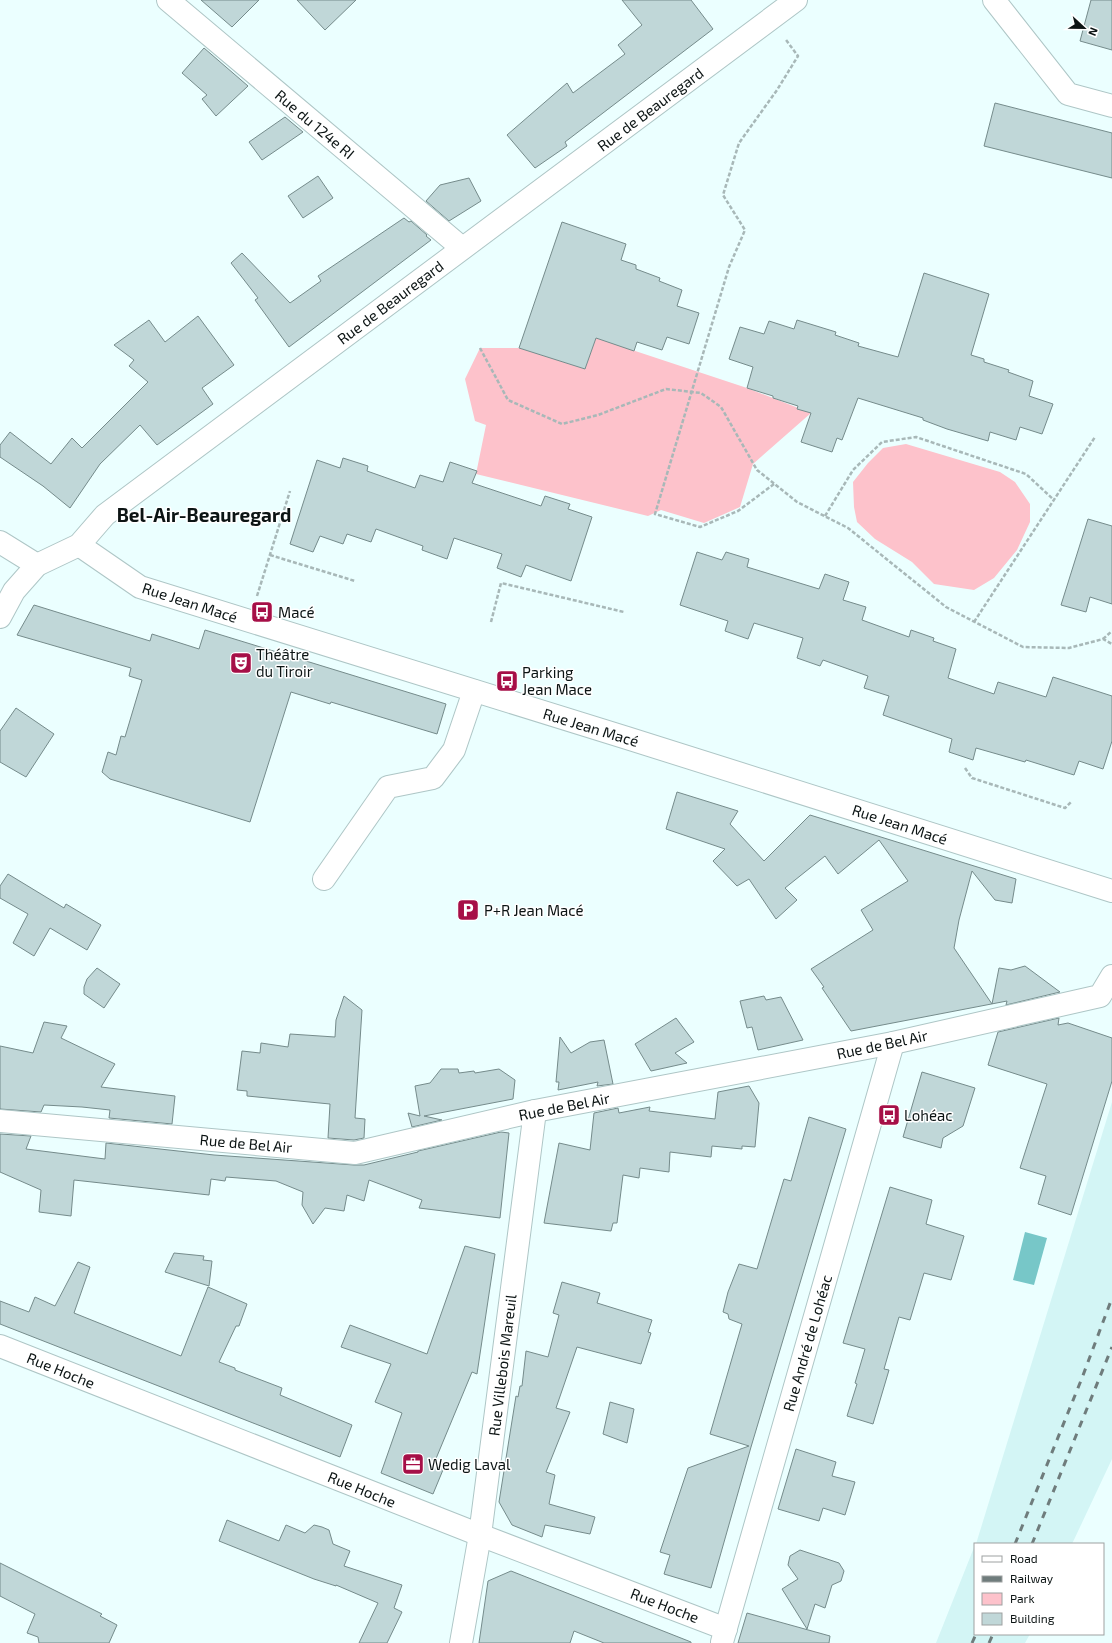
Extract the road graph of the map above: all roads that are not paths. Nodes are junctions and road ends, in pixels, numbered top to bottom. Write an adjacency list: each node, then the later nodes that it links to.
1 (168, 0): 5 (street, Rue du 124e RI)
2 (796, 0): 5 (street, Rue de Beauregard)
3 (994, 0): 4 (street)
4 (1112, 106)
5 (462, 248): 7 (street, Rue de Beauregard)
6 (0, 542): 8 (street)
7 (79, 544): 8 (street, Rue de Beauregard); 10 (street, Rue Jean Macé)
8 (37, 565): 9 (street, Rue de Beauregard)
9 (0, 617)
10 (474, 691): 11 (street); 12 (street, Rue Jean Macé)
11 (324, 879)
12 (1112, 891)
13 (1112, 976): 14 (street, Rue de Bel Air)
14 (893, 1043): 15 (street, Rue de Bel Air); 19 (street, Rue André de Lohéac)
15 (535, 1111): 16 (street, Rue de Bel Air); 18 (street, Rue Villebois Mareuil)
16 (0, 1121)
17 (0, 1346): 18 (street, Rue Hoche)
18 (480, 1535): 19 (street, Rue Hoche); 20 (street, Rue Villebois Mareuil)
19 (724, 1636)
20 (462, 1643)

